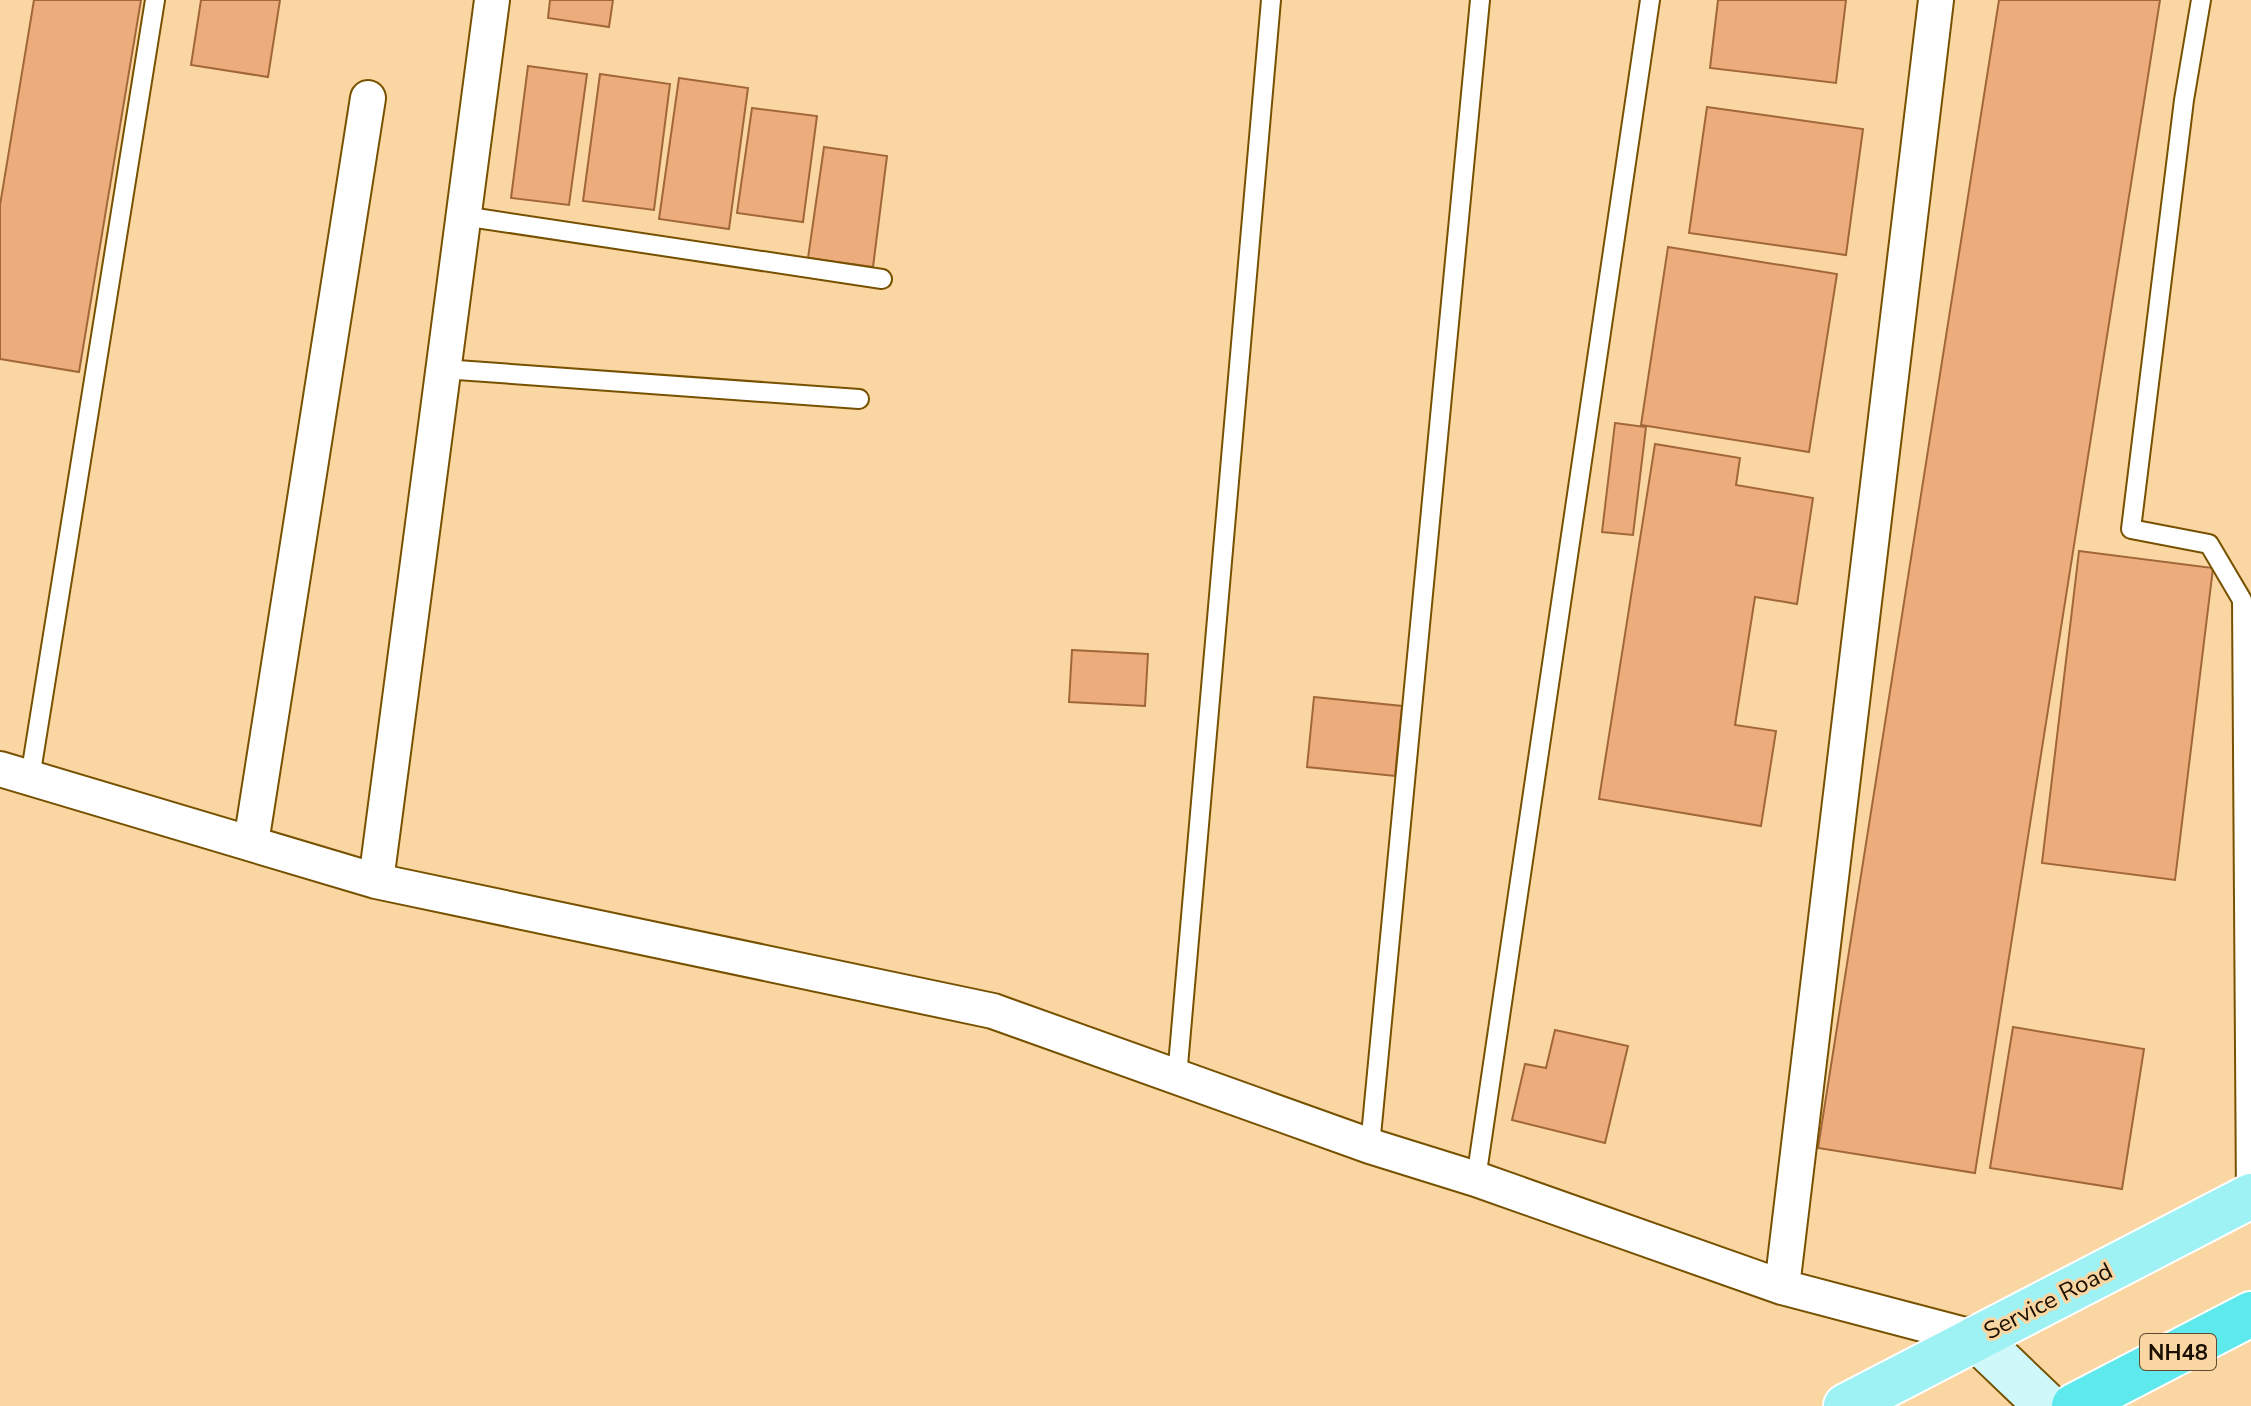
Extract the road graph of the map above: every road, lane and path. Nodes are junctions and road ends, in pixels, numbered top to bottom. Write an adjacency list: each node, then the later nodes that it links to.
1 (155, 0): 13 (lane)
2 (492, 0): 9 (street)
3 (1271, 0): 16 (lane)
4 (1480, 0): 17 (lane)
5 (1650, 0): 18 (lane)
6 (1936, 0): 20 (street)
7 (2201, 0): 19 (lane)
8 (368, 98): 14 (street)
9 (463, 216): 10 (lane); 11 (street)
10 (882, 279)
11 (443, 369): 12 (lane); 15 (street)
12 (859, 399)
13 (15, 773): 14 (street)
14 (251, 843): 15 (street)
15 (376, 881): 16 (street)
16 (1177, 1077): 17 (street)
17 (1370, 1146): 18 (street)
18 (1476, 1179): 20 (street)
19 (2248, 1198): 22 (main road, Service Road)
20 (1782, 1287): 22 (street)
21 (2251, 1314): 23 (highway, NH48)
22 (1976, 1338): 24 (main road, Service Road); 25 (street)
23 (2090, 1398)
24 (1846, 1406)
25 (2047, 1406)

